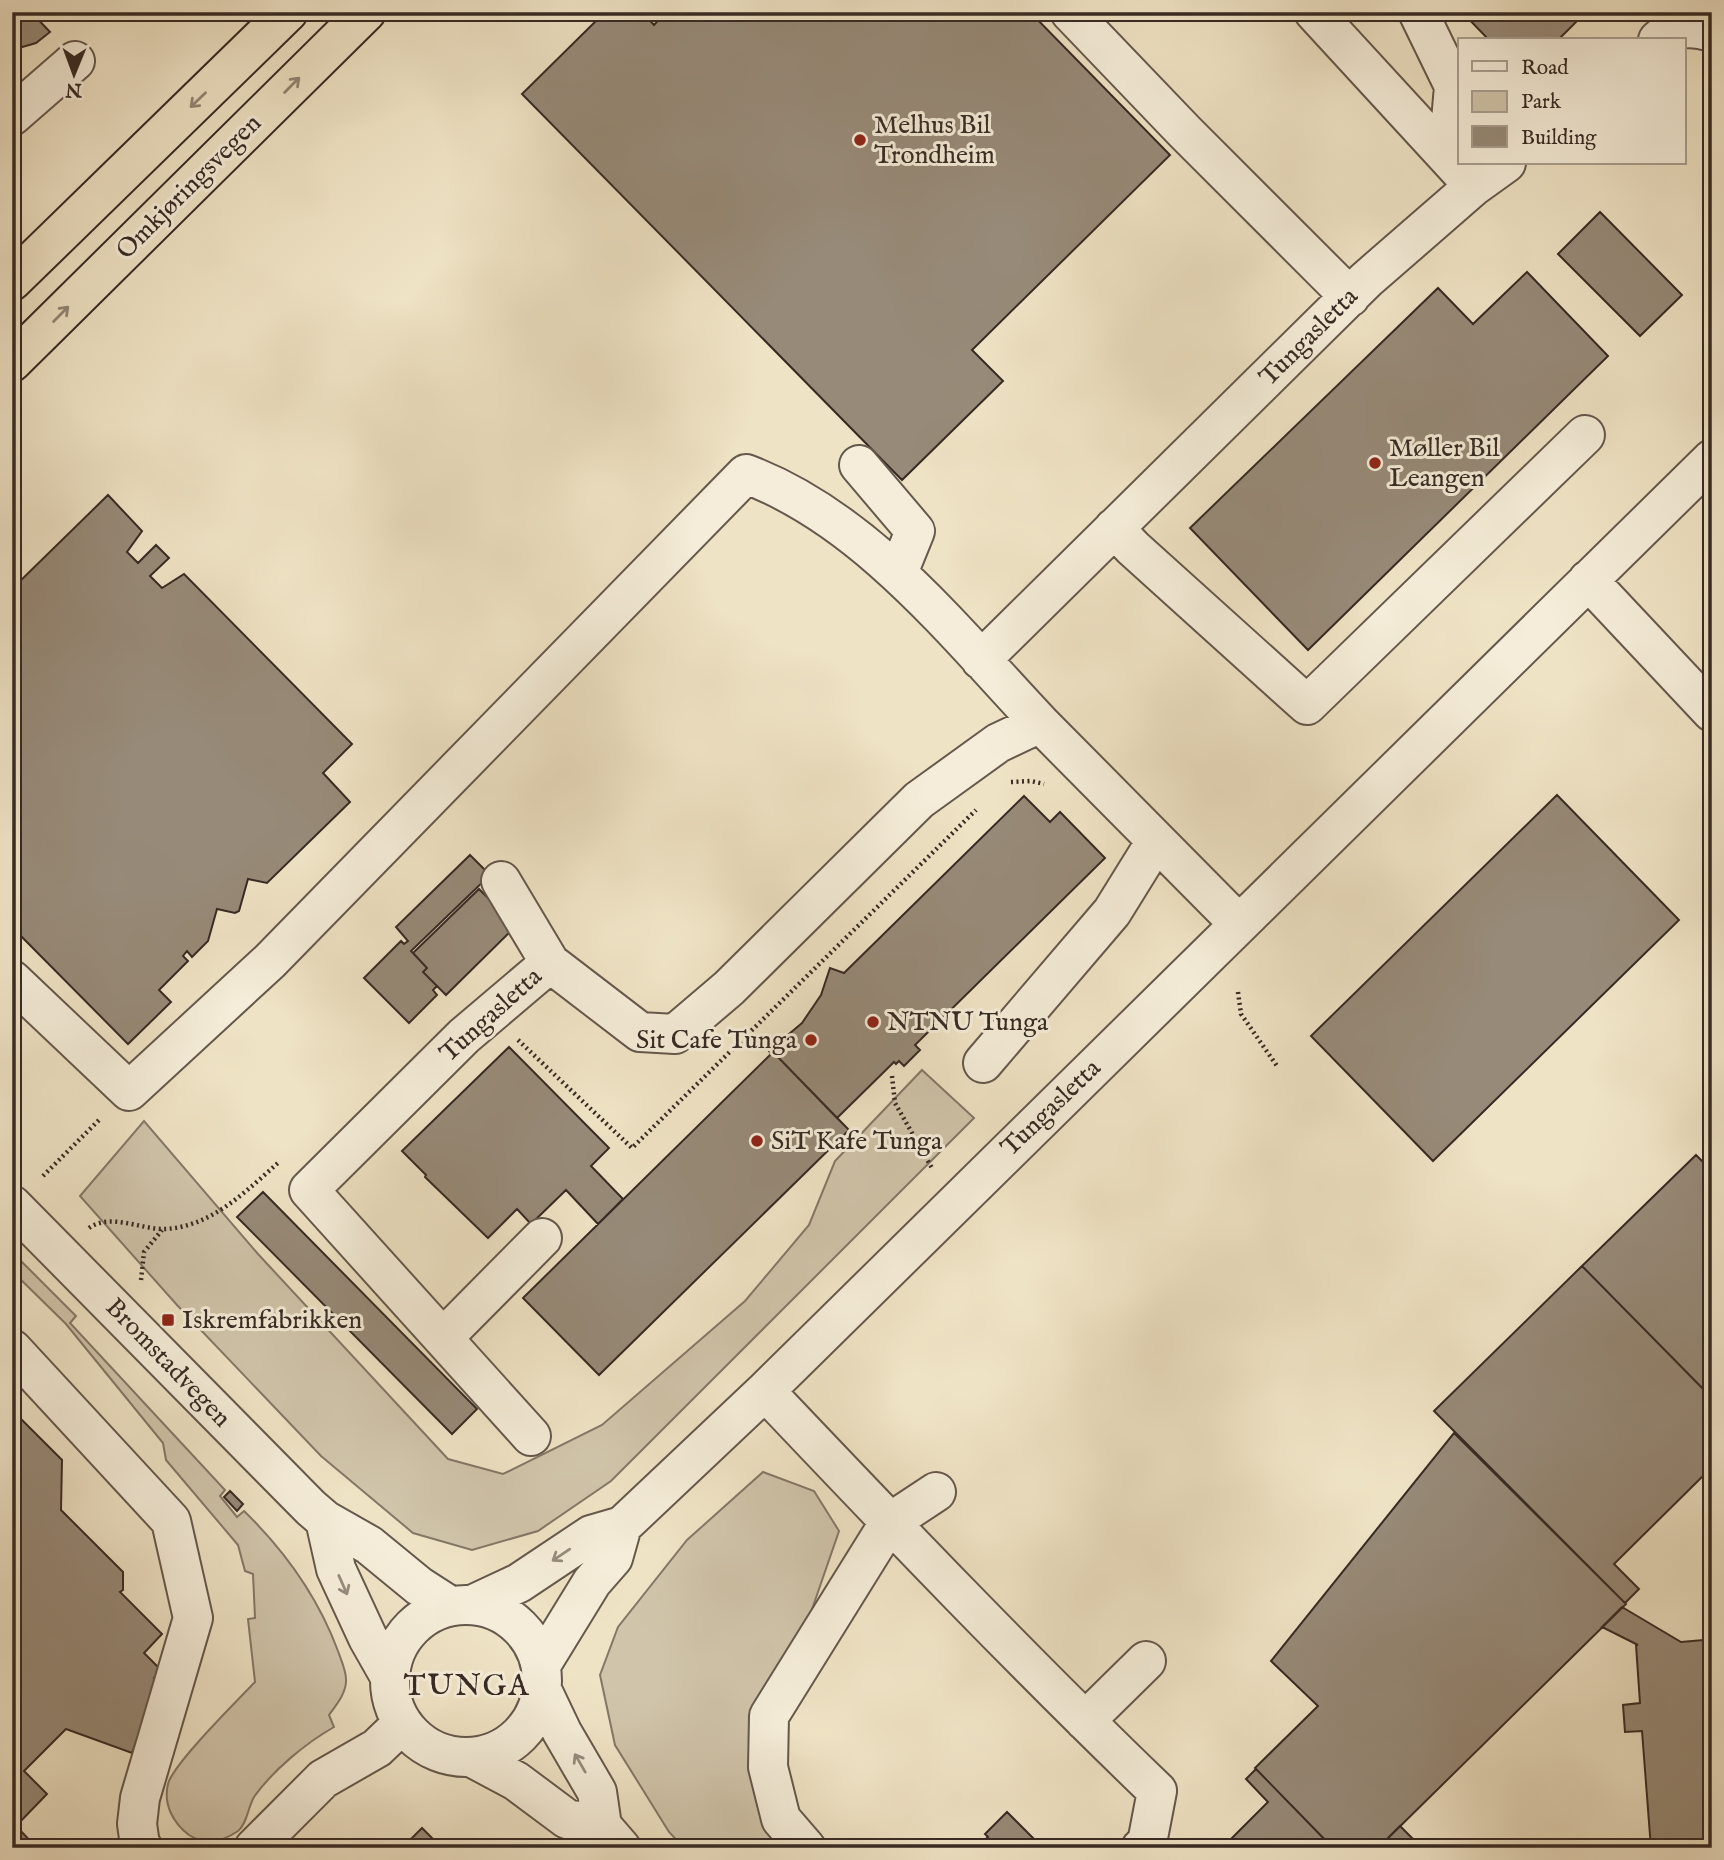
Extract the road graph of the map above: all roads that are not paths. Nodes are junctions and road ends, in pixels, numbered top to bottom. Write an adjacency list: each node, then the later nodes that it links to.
1 (288, 12): 13 (highway, one-way to 13)
2 (366, 12): 15 (highway, Omkjøringsvegen, one-way to 2)
3 (1070, 12): 14 (street)
4 (1314, 12): 10 (street)
5 (1418, 12): 10 (street)
6 (1712, 32): 7 (street)
7 (1660, 38)
8 (75, 61): 9 (street)
9 (12, 116)
10 (1448, 156): 12 (street)
11 (1505, 164): 12 (street, Tungasletta)
12 (1474, 186): 14 (street, Tungasletta)
13 (12, 281)
14 (1350, 297): 19 (street, Tungasletta)
15 (12, 362)
16 (1586, 435): 19 (street)
17 (1712, 459): 21 (street, Tungasletta)
18 (859, 465): 20 (street)
19 (1114, 528): 22 (street, Tungasletta)
20 (898, 573): 22 (street); 29 (street)
21 (1588, 580): 23 (street); 27 (street, Tungasletta)
22 (981, 660): 24 (street)
23 (1712, 712)
24 (1040, 723): 25 (street); 28 (street, Tungasletta)
25 (1156, 841): 27 (street); 30 (street)
26 (501, 881): 28 (street)
27 (1239, 924): 35 (street, Tungasletta)
28 (550, 963): 33 (street, Tungasletta)
29 (12, 980)
30 (983, 1063)
31 (12, 1205): 38 (street, Bromstadvegen)
32 (542, 1238): 33 (street)
33 (443, 1338): 36 (street, Tungasletta)
34 (12, 1349): 49 (street)
35 (765, 1391): 39 (street); 40 (street, Tungasletta)
36 (531, 1436)
37 (936, 1492): 39 (street)
38 (325, 1520): 41 (street, Bromstadvegen); 43 (street, one-way to 43)
39 (889, 1523): 45 (street); 51 (street)
40 (622, 1526): 41 (street, Tungasletta, one-way to 41); 44 (street, Tungasletta)
41 (462, 1605): 43 (street); 44 (street)
42 (1146, 1661): 45 (street)
43 (389, 1675): 46 (street)
44 (541, 1678): 47 (street); 48 (street, one-way to 44)
45 (1085, 1721): 52 (street)
46 (402, 1724): 47 (street); 50 (street)
47 (471, 1757): 48 (street)
48 (611, 1840)
49 (143, 1848)
50 (254, 1848)
51 (806, 1848)
52 (1141, 1848)

